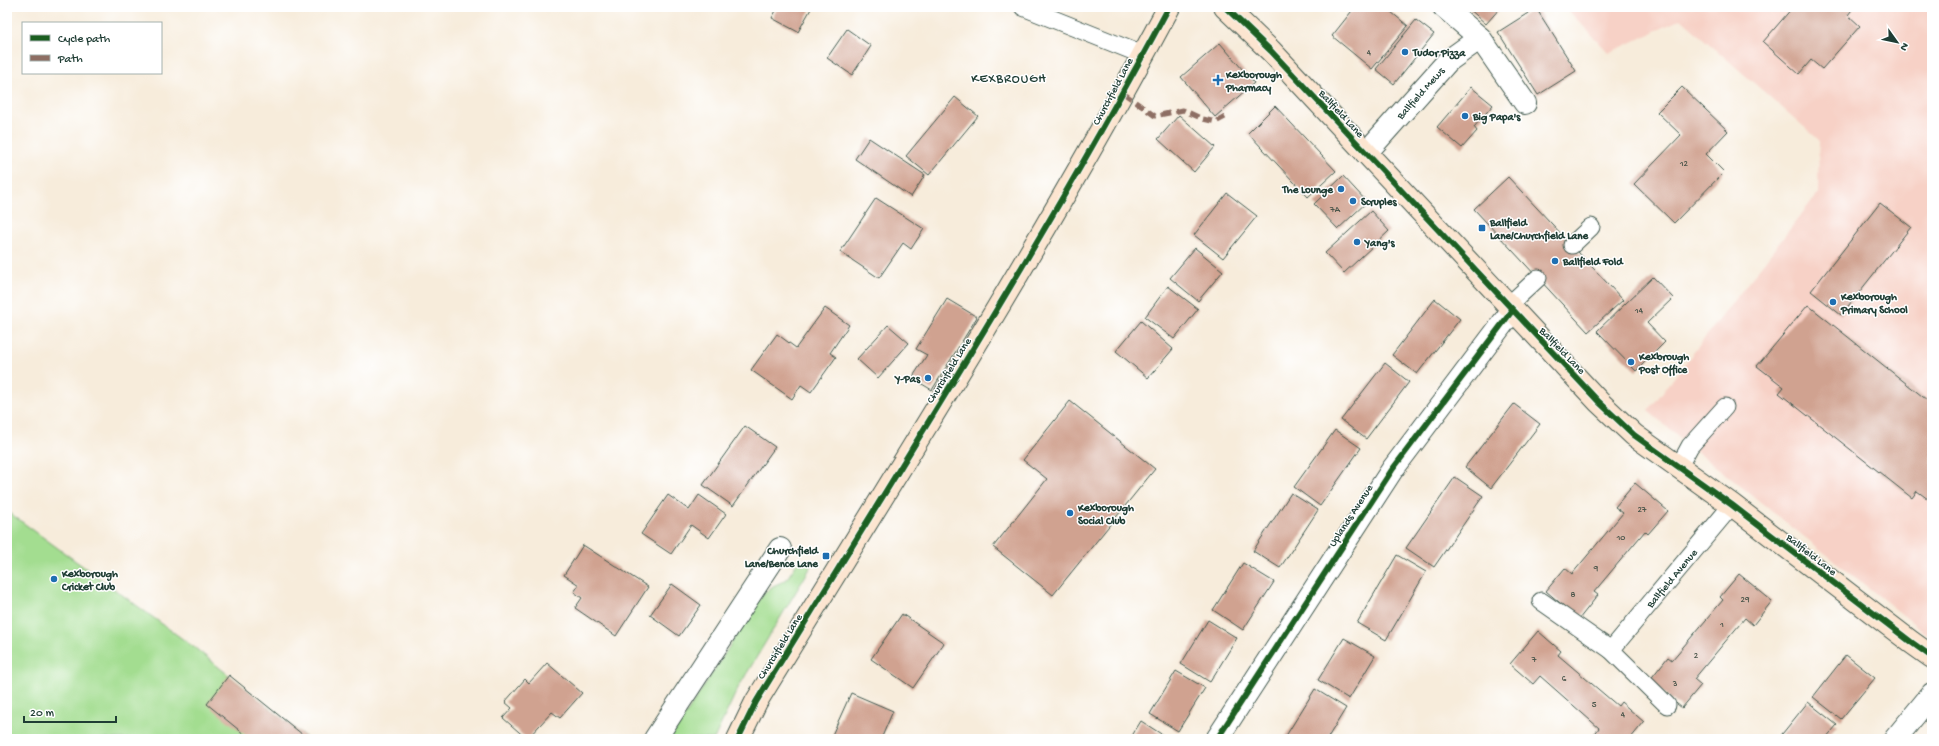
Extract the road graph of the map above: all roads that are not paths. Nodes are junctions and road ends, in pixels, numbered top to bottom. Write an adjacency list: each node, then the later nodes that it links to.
1 (1023, 7): 6 (lane)
2 (1169, 7): 6 (street, Churchfield Lane)
3 (1225, 7): 8 (street, Ballfield Lane)
4 (1444, 7): 5 (street)
5 (1480, 38): 7 (street); 8 (street, Ballfield Mews)
6 (1143, 55): 23 (street, Churchfield Lane)
7 (1525, 103)
8 (1366, 153): 12 (street, Ballfield Lane)
9 (1591, 227): 10 (lane)
10 (1572, 245)
11 (1538, 278): 12 (lane)
12 (1510, 309): 14 (street, Ballfield Lane); 24 (street, Uplands Avenue)
13 (1725, 407): 14 (lane)
14 (1678, 468): 15 (street, Ballfield Lane)
15 (1732, 505): 18 (lane, Ballfield Avenue); 19 (street, Ballfield Lane)
16 (780, 549): 22 (street)
17 (1541, 601): 18 (lane)
18 (1611, 650): 21 (lane)
19 (1932, 656)
20 (1932, 694): 25 (street)
21 (1667, 705)
22 (655, 739)
23 (738, 739)
24 (1217, 739)
25 (1895, 739)

